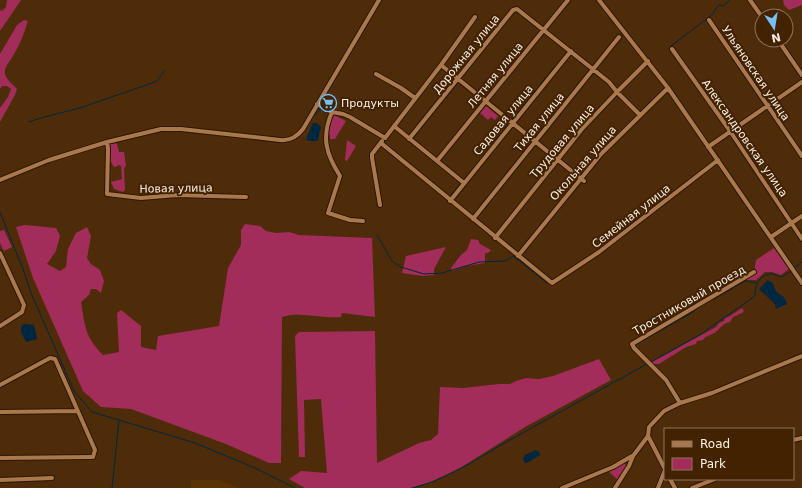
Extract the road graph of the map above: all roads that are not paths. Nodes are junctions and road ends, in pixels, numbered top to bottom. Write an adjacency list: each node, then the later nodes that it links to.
1 (379, 0): 22 (street)
2 (568, 0): 6 (street, Летняя улица)
3 (600, 0): 11 (street)
4 (475, 16): 12 (street)
5 (709, 20): 23 (street, Ульяновская улица)
6 (544, 29): 10 (street); 16 (street, Дорожная улица); 21 (street, Летняя улица)
7 (619, 37): 13 (street, Тихая улица)
8 (783, 48): 15 (street)
9 (672, 49): 28 (street, Александровская улица)
10 (571, 51): 13 (street); 26 (street, Садовая улица)
11 (648, 61): 18 (street); 19 (street, Трудовая улица)
12 (441, 65): 16 (street); 20 (street)
13 (593, 69): 19 (street); 32 (street, Тихая улица)
14 (376, 74): 20 (street)
15 (802, 75)
16 (458, 79): 21 (street); 30 (street, Дорожная улица)
17 (802, 82): 23 (street)
18 (668, 88): 25 (street, Окольная улица); 34 (street)
19 (617, 92): 25 (street); 36 (street, Трудовая улица)
20 (415, 98): 27 (street)
21 (486, 101): 26 (street); 38 (street, Летняя улица)
22 (317, 104): 24 (street); 31 (street)
23 (767, 105): 28 (street); 35 (street, Ульяновская улица)
24 (332, 112): 29 (street); 47 (street)
25 (640, 115): 40 (street, Окольная улица)
26 (512, 124): 32 (street); 41 (street, Садовая улица)
27 (394, 126): 29 (street); 30 (street)
28 (730, 131): 34 (street); 48 (street, Александровская улица)
29 (385, 138): 33 (street)
30 (410, 139): 38 (street)
31 (107, 142): 39 (street); 42 (street, Новая улица)
32 (534, 142): 36 (street); 46 (street, Тихая улица)
33 (381, 143): 43 (street); 44 (street)
34 (708, 147): 37 (street)
35 (802, 156)
36 (557, 160): 40 (street); 50 (street, Трудовая улица)
37 (718, 160): 49 (street); 53 (street, Семейная улица)
38 (437, 161): 41 (street)
39 (0, 180)
40 (582, 180): 53 (street, Окольная улица)
41 (464, 183): 43 (street, Садовая улица)
42 (246, 197)
43 (450, 201): 46 (street)
44 (380, 205)
45 (802, 216): 48 (street)
46 (473, 219): 50 (street)
47 (364, 221)
48 (792, 223): 49 (street); 51 (street, Александровская улица)
49 (770, 237): 56 (street)
50 (495, 238): 53 (street)
51 (802, 238)
52 (0, 253): 54 (street)
53 (518, 256)
54 (2, 263): 57 (street)
55 (754, 272): 60 (street, Тростниковый проезд)
56 (802, 284)
57 (0, 326)
58 (802, 356): 60 (street)
59 (0, 385): 61 (street)
60 (680, 403): 63 (street)
61 (78, 411): 62 (street); 65 (street)
62 (0, 412)
63 (648, 436): 64 (street); 66 (street)
64 (633, 456): 71 (street); 72 (street)
65 (0, 458)
66 (664, 467)
67 (664, 472): 73 (street)
68 (52, 478): 69 (street)
69 (0, 480)
70 (712, 480): 74 (street)
71 (562, 488)
72 (615, 488)
73 (658, 488)
74 (692, 488)

